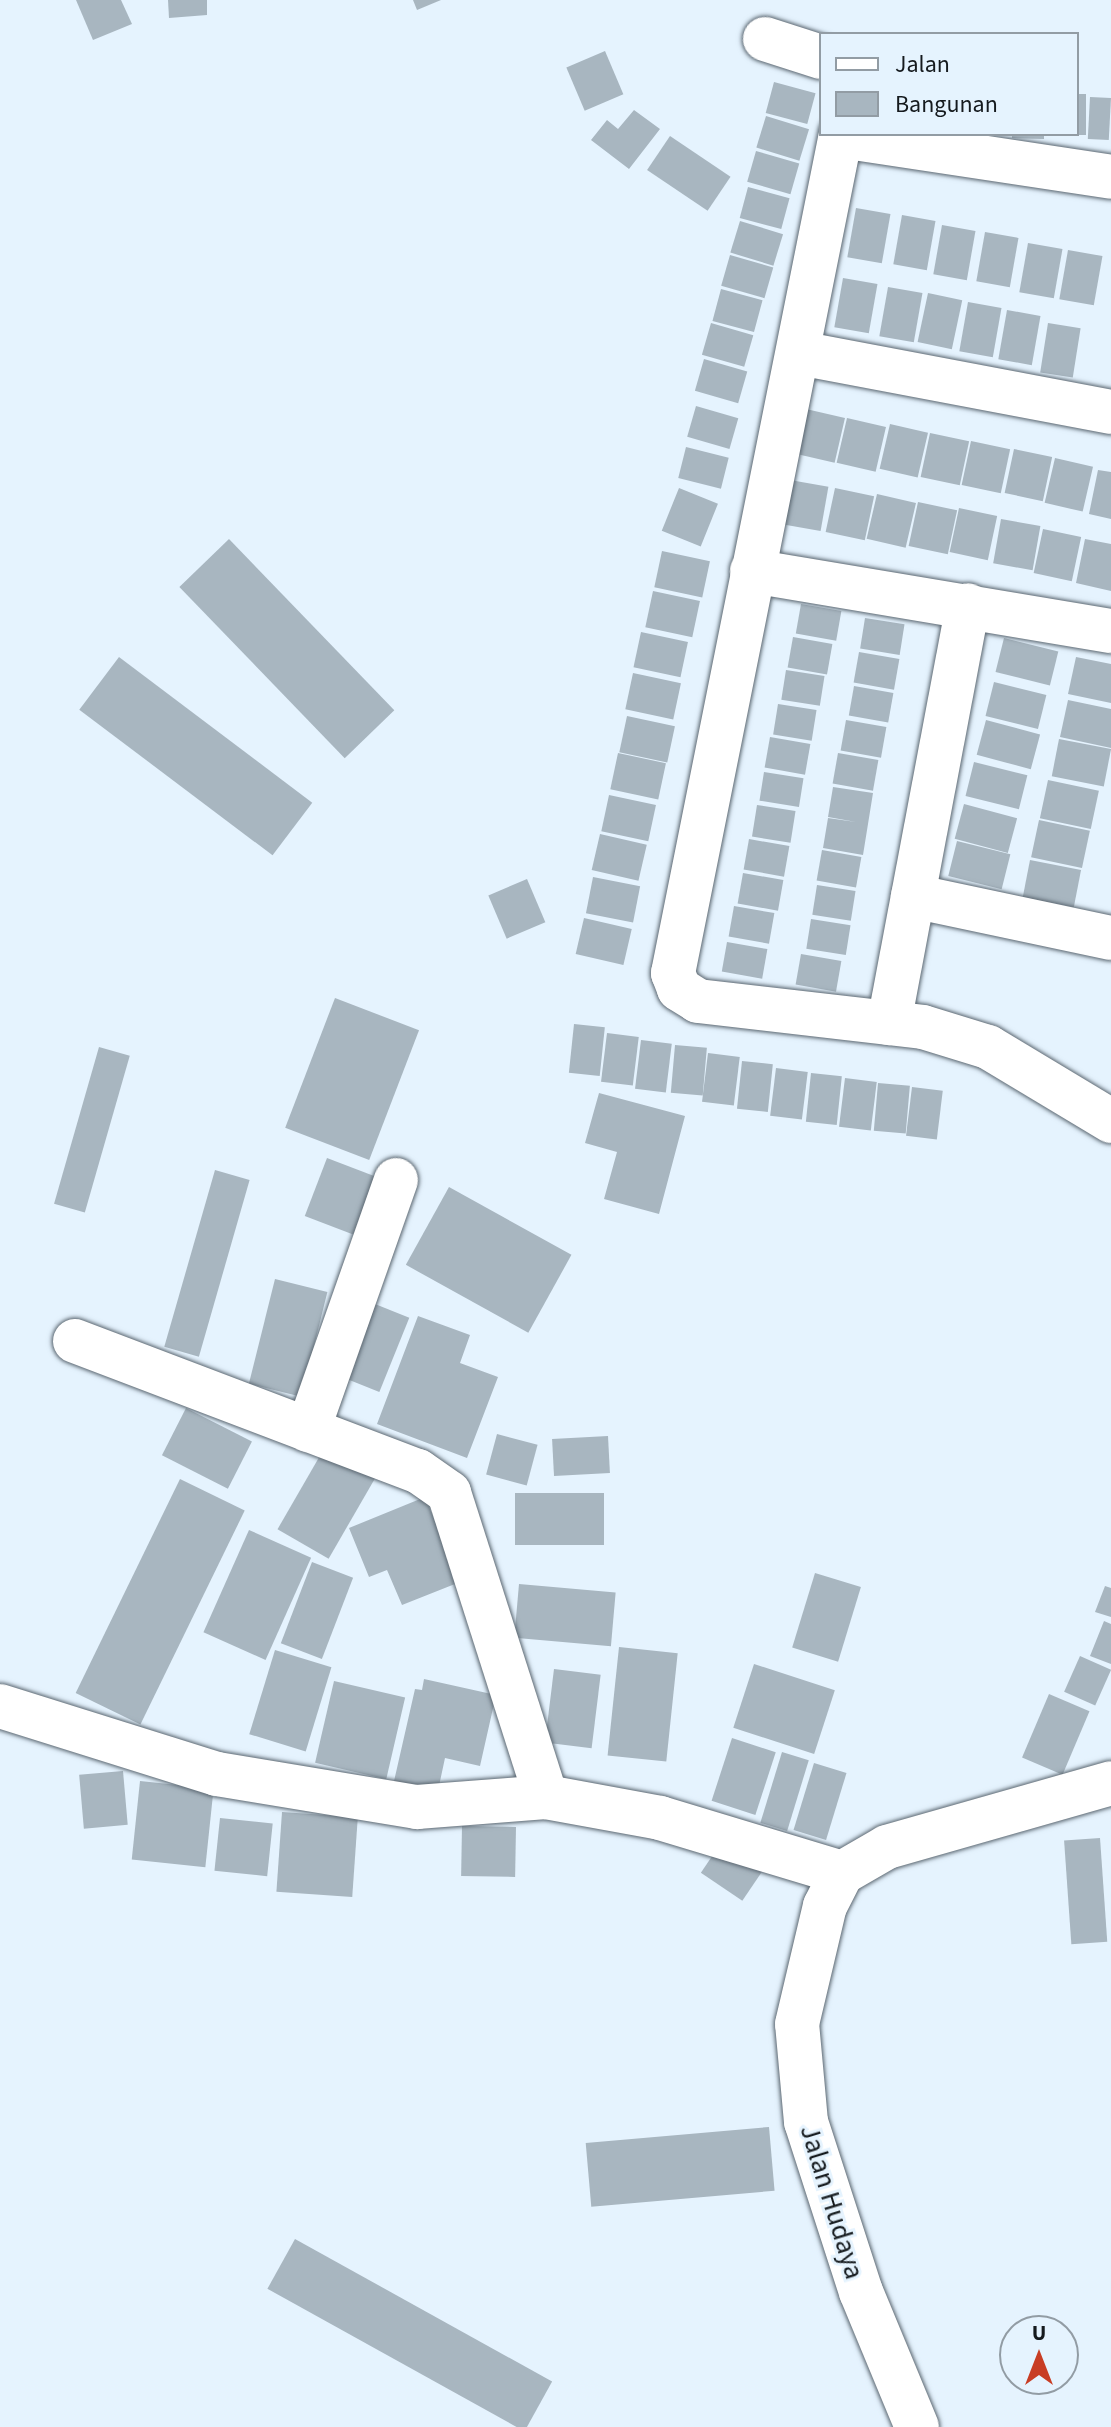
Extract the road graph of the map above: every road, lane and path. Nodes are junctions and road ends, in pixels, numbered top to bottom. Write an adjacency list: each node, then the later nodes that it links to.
1 (765, 39): 2 (street)
2 (819, 56)
3 (841, 136): 6 (street)
4 (847, 136): 5 (street)
5 (1111, 177)
6 (799, 353): 7 (street); 8 (street)
7 (1111, 412)
8 (752, 571): 9 (street); 13 (street)
9 (968, 605): 10 (street); 11 (street)
10 (1111, 631)
11 (913, 896): 12 (street); 13 (street)
12 (1111, 938)
13 (889, 1023): 14 (street)
14 (1111, 1121)
15 (396, 1180): 17 (street)
16 (75, 1341): 17 (street)
17 (308, 1430): 20 (street)
18 (0, 1706): 20 (street)
19 (1111, 1783): 21 (street)
20 (546, 1797): 21 (street)
21 (842, 1873): 22 (street, Jalan Hudaya)
22 (917, 2427)

